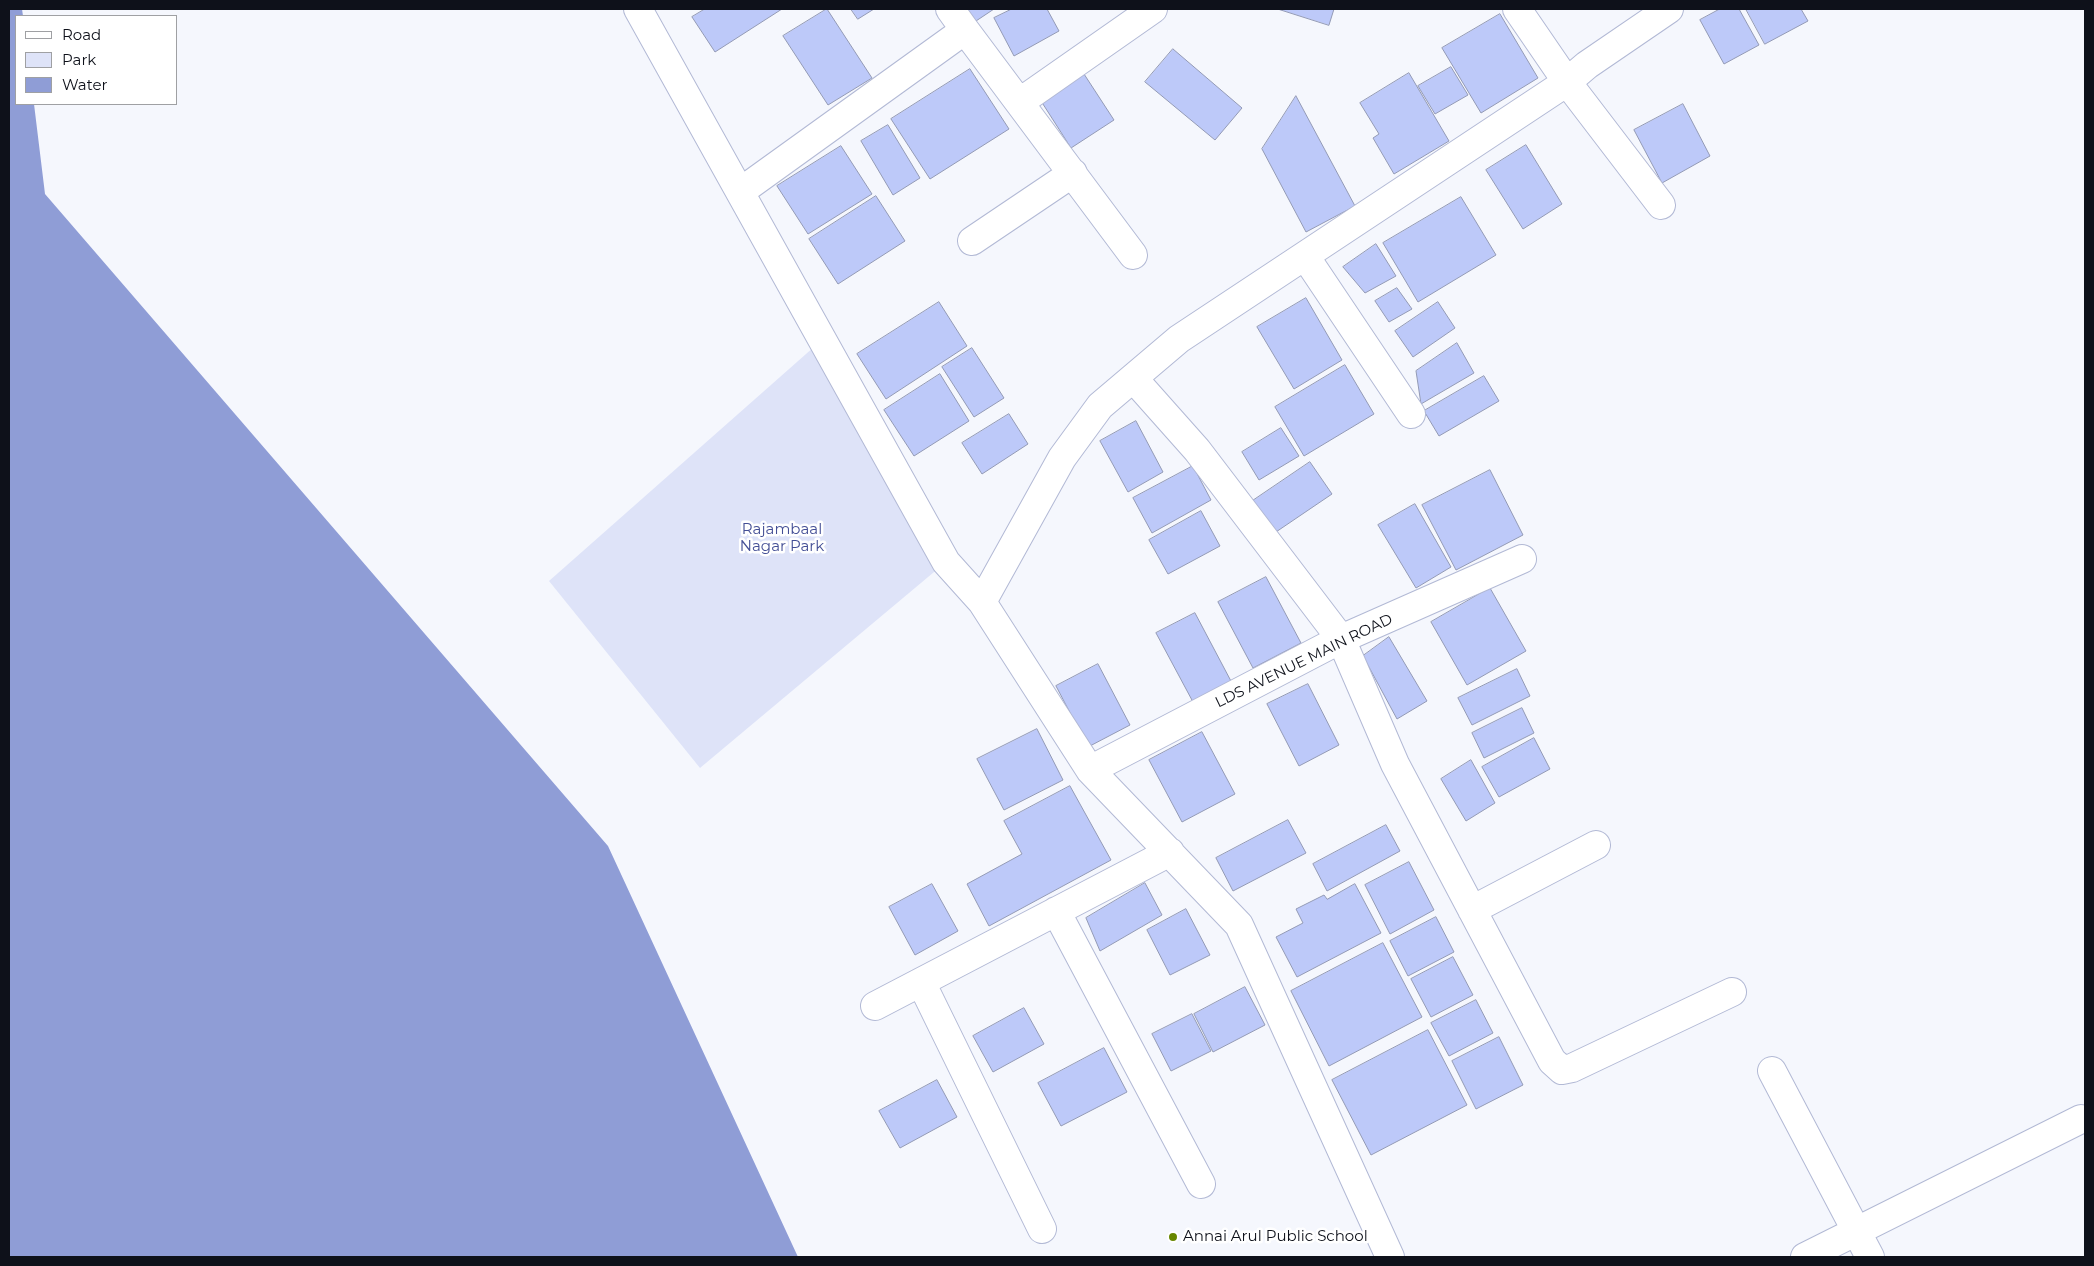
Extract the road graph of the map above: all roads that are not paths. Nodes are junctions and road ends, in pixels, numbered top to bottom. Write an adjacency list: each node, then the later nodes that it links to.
1 (638, 9): 9 (street)
2 (1153, 9): 7 (street)
3 (1517, 9): 6 (street)
4 (1669, 9): 6 (street)
5 (957, 19): 7 (street); 9 (street)
6 (1567, 82): 10 (street); 13 (street)
7 (1020, 102): 8 (street)
8 (1073, 173): 11 (street); 12 (street)
9 (740, 192): 17 (street)
10 (1661, 205)
11 (972, 241)
12 (1133, 255)
13 (1305, 256): 14 (street); 15 (street)
14 (1133, 378): 17 (street); 18 (street)
15 (1411, 414)
16 (1522, 559): 18 (street, LDS AVENUE MAIN ROAD)
17 (982, 602): 19 (street)
18 (1340, 639): 19 (street, LDS AVENUE MAIN ROAD); 22 (street)
19 (1090, 770): 21 (street)
20 (1596, 845): 22 (street)
21 (1170, 852): 23 (street); 32 (street)
22 (1472, 910): 25 (street)
23 (1056, 911): 24 (street); 29 (street)
24 (921, 982): 26 (street); 30 (street)
25 (1732, 992)
26 (874, 1006)
27 (1772, 1071): 31 (street)
28 (2081, 1119): 31 (street)
29 (1201, 1184)
30 (1042, 1229)
31 (1856, 1232): 33 (street); 34 (street)
32 (1390, 1257)
33 (1805, 1257)
34 (1870, 1257)

